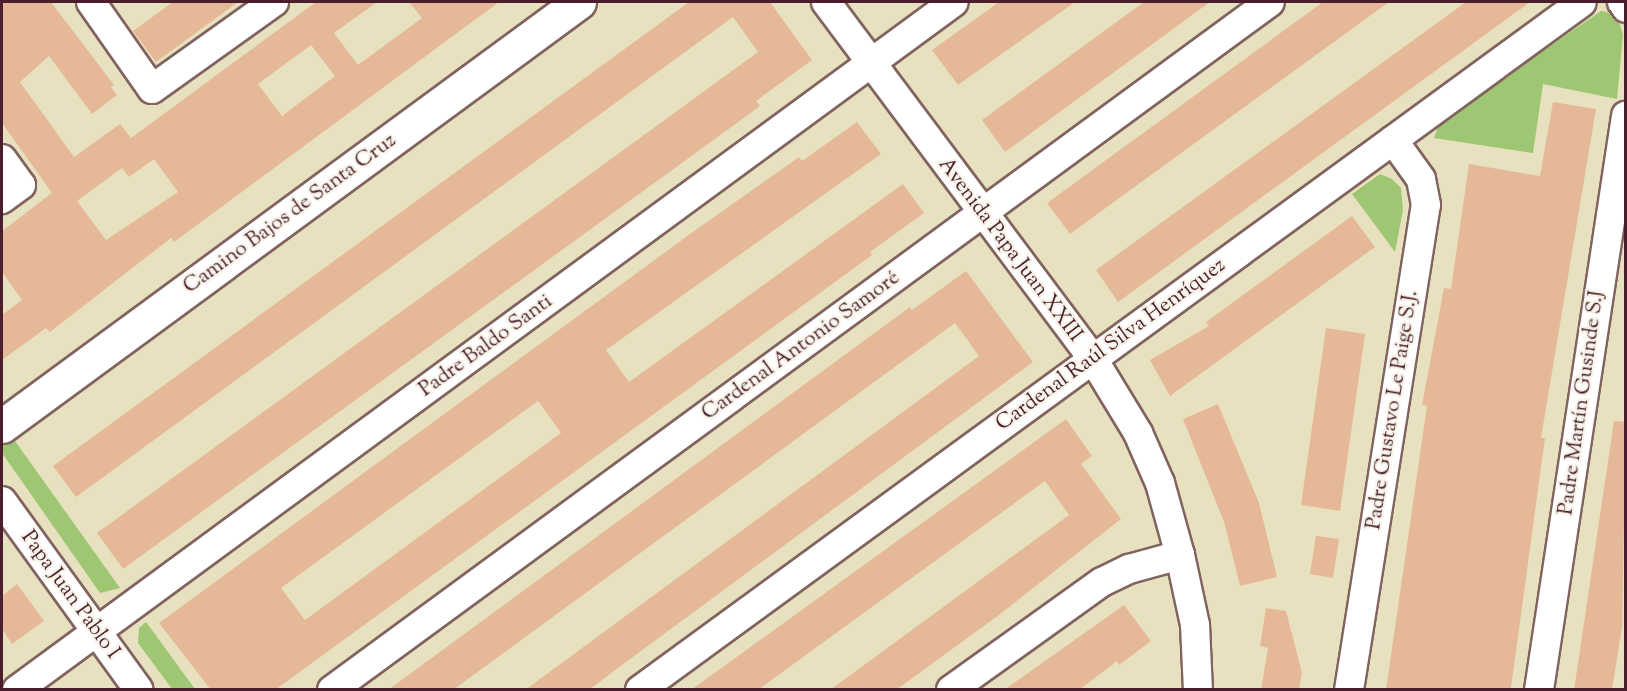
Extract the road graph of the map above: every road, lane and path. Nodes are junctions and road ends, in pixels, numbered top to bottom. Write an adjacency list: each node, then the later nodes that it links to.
1 (91, 2): 2 (street)
2 (274, 2)
3 (579, 2): 17 (street, Camino Bajos de Santa Cruz)
4 (826, 2): 10 (street, Avenida Papa Juan XXIII)
5 (954, 2): 10 (street, Padre Baldo Santi)
6 (1270, 2): 15 (street, Cardenal Antonio Samoré)
7 (1582, 2): 12 (street, Cardenal Raúl Silva Henríquez)
8 (1622, 2): 9 (street)
9 (1626, 8)
10 (870, 64): 15 (street, Avenida Papa Juan XXIII); 20 (street, Padre Baldo Santi)
11 (1626, 116): 28 (street, Padre Martín Gusinde S.J)
12 (1393, 140): 16 (street, Cardenal Raúl Silva Henríquez); 27 (street, Padre Gustavo Le Paige S.J.)
13 (2, 159): 14 (street)
14 (2, 199)
15 (982, 213): 16 (street, Avenida Papa Juan XXIII); 23 (street, Cardenal Antonio Samoré)
16 (1093, 359): 19 (street, Avenida Papa Juan XXIII); 24 (street, Cardenal Raúl Silva Henríquez)
17 (2, 426)
18 (2, 501): 20 (street, Papa Juan Pablo I)
19 (1180, 555): 25 (street); 26 (street, Avenida Papa Juan XXIII)
20 (97, 631): 21 (street, Padre Baldo Santi); 22 (street, Papa Juan Pablo I)
21 (17, 690)
22 (139, 690)
23 (332, 690)
24 (640, 690)
25 (951, 690)
26 (1198, 690)
27 (1349, 690)
28 (1539, 690)

